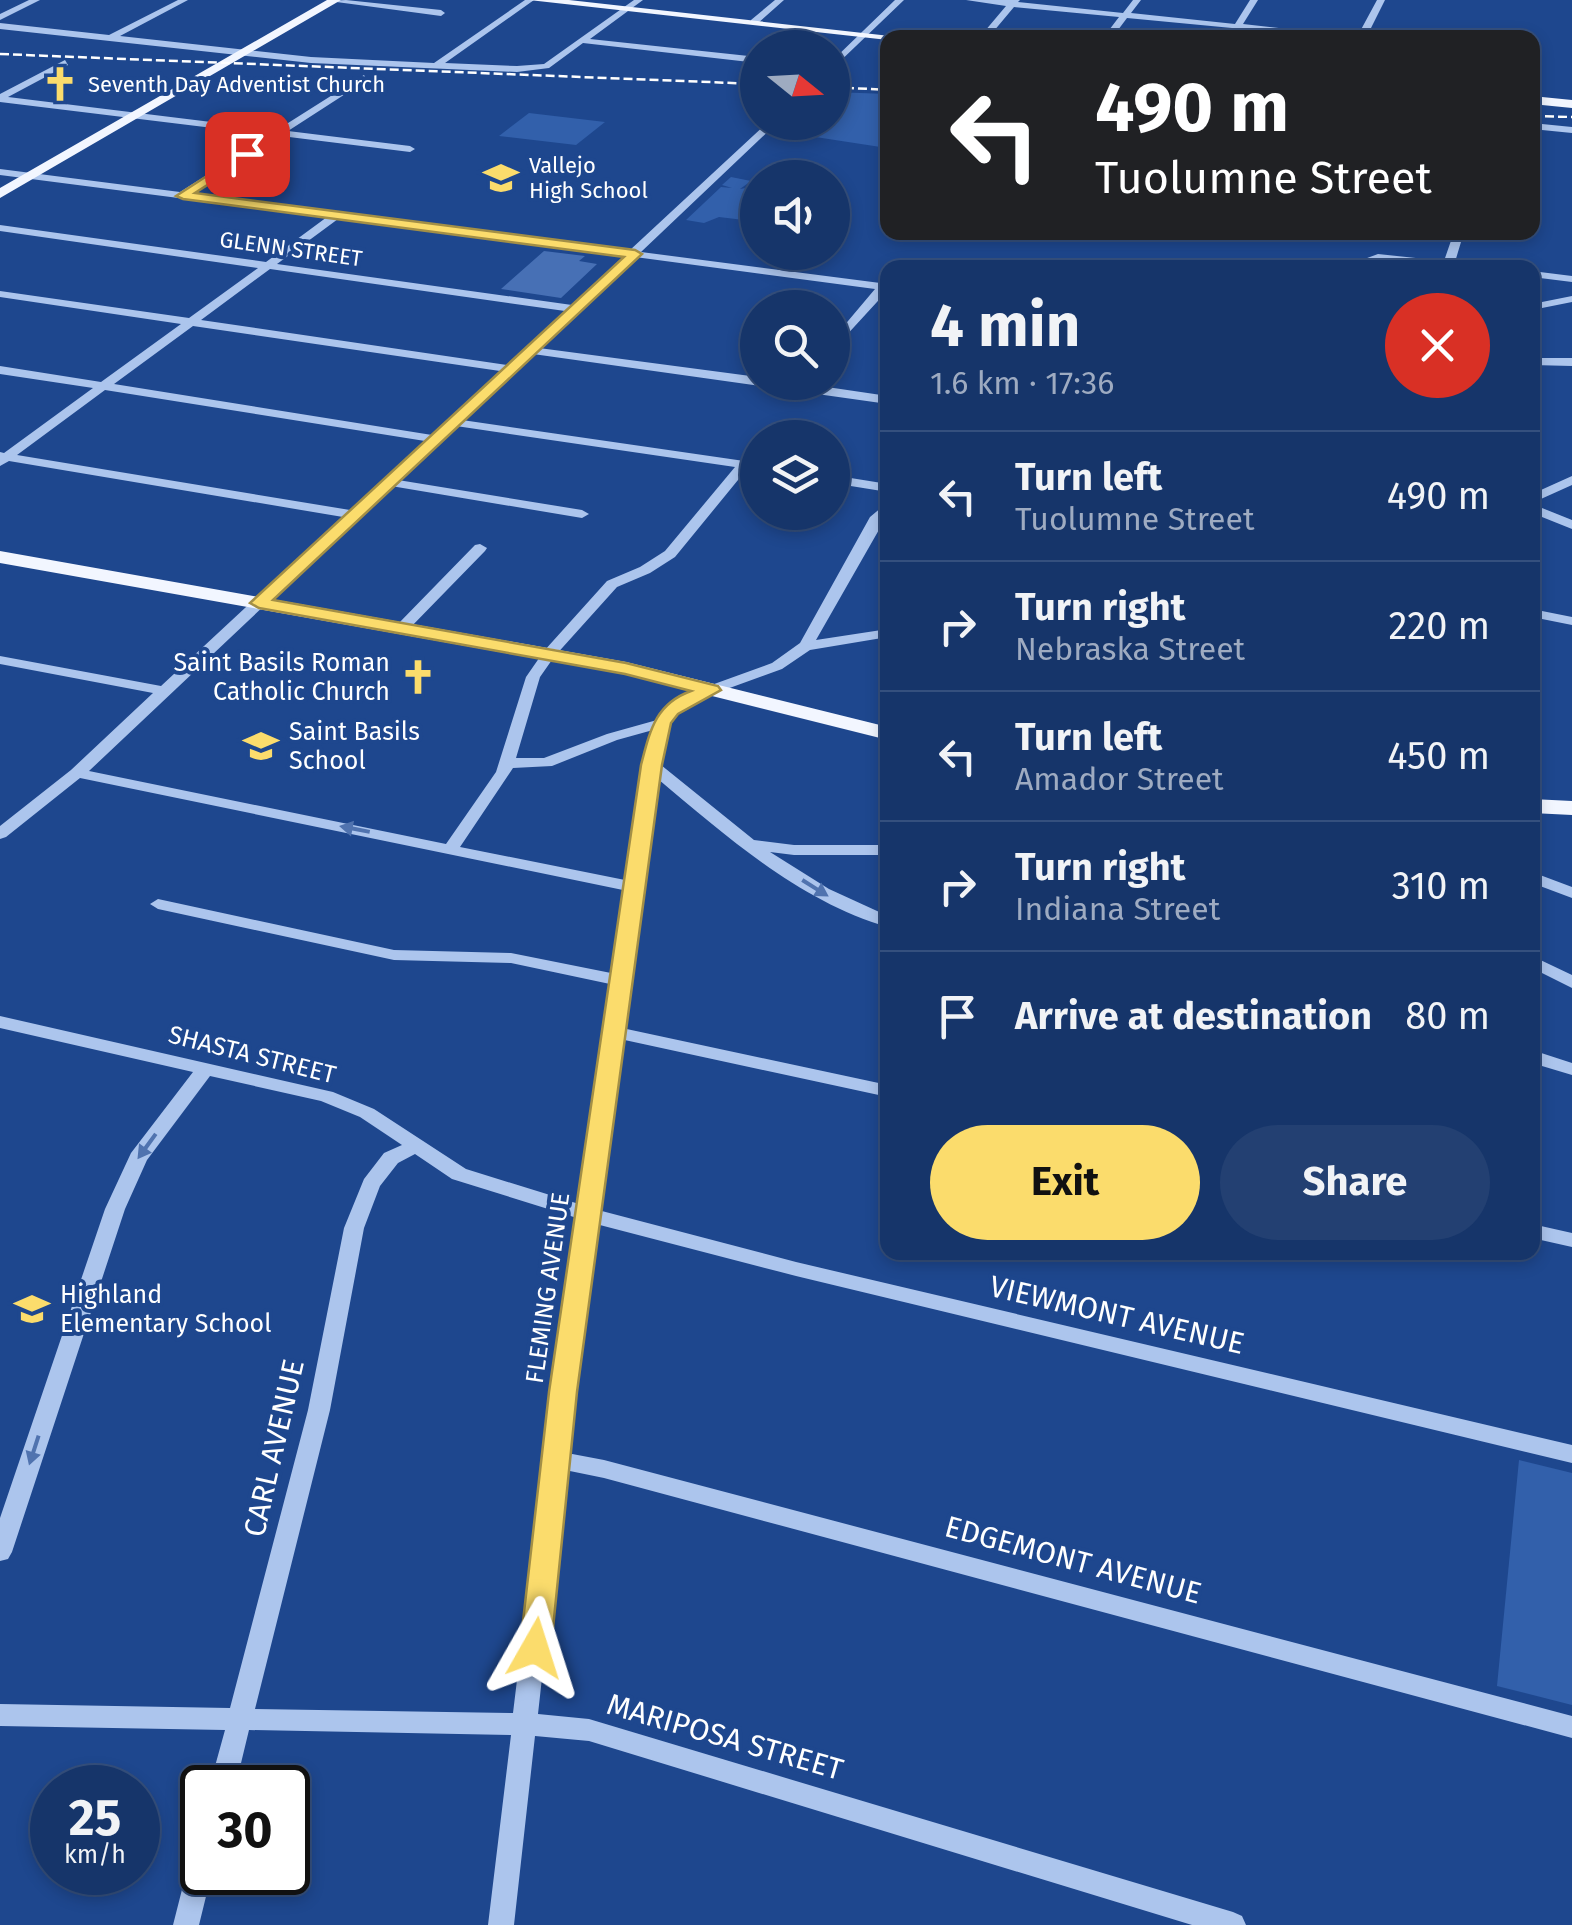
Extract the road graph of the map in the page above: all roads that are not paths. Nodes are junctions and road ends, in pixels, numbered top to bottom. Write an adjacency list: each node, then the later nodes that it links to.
1 (36, 0): 16 (street)
2 (184, 0): 27 (street)
3 (334, 0): 14 (street); 30 (main road)
4 (532, 0): 13 (main road); 33 (street)
5 (640, 0): 13 (street)
6 (780, 0): 17 (street)
7 (900, 0): 25 (street)
8 (970, 0): 12 (street)
9 (1137, 0): 15 (street)
10 (1254, 0): 19 (street)
11 (1381, 0): 24 (street)
12 (1015, 2): 15 (street); 20 (street)
13 (627, 10): 17 (main road); 28 (street)
14 (441, 12)
15 (1125, 15): 19 (street); 21 (street)
16 (0, 17)
17 (754, 22): 25 (main road)
18 (0, 26): 27 (street)
19 (1237, 26): 22 (street); 23 (street)
20 (990, 30)
21 (1113, 30)
22 (1235, 30)
23 (1277, 30)
24 (1363, 30)
25 (865, 34): 26 (main road); 29 (street)
26 (880, 36)
27 (110, 38): 30 (street)
28 (584, 41): 31 (street); 33 (street)
29 (850, 49)
30 (243, 53): 33 (street); 38 (main road)
31 (740, 58)
32 (65, 63): 35 (street)
33 (435, 66)
34 (364, 78): 41 (street)
35 (0, 98): 38 (street)
36 (1540, 101): 37 (main road)
37 (1572, 104)
38 (136, 116): 41 (street); 45 (main road)
39 (1540, 127): 40 (street)
40 (1572, 130)
41 (279, 133): 43 (street); 47 (street)
42 (755, 140): 50 (street)
43 (410, 150)
44 (0, 172): 45 (street)
45 (31, 176): 46 (main road); 47 (street)
46 (0, 194)
47 (183, 196): 48 (street)
48 (338, 215): 50 (street); 53 (street)
49 (0, 228): 53 (street, GLENN STREET)
50 (635, 254): 56 (street); 61 (street)
51 (1365, 260): 52 (street)
52 (1405, 260)
53 (268, 266): 61 (street, GLENN STREET); 62 (street)
54 (1540, 275): 55 (street)
55 (1572, 279)
56 (880, 285)
57 (880, 292): 63 (street)
58 (0, 294): 62 (street)
59 (1572, 299): 60 (street)
60 (1540, 305)
61 (576, 309): 64 (street)
62 (192, 322): 67 (street); 70 (street)
63 (850, 327)
64 (530, 350): 67 (street); 69 (street)
65 (1540, 361): 66 (street)
66 (1572, 362)
67 (510, 369): 73 (street)
68 (0, 370): 70 (street)
69 (740, 379)
70 (104, 386): 74 (street); 75 (street)
71 (850, 393): 72 (street)
72 (880, 399)
73 (454, 422): 74 (street); 76 (street)
74 (435, 439): 79 (street)
75 (2, 458): 85 (street)
76 (740, 464)
77 (740, 478): 96 (street)
78 (1572, 480): 82 (street)
79 (390, 482): 85 (street); 86 (street)
80 (850, 482): 81 (street)
81 (880, 487)
82 (1540, 496)
83 (1540, 511): 87 (street)
84 (880, 513): 95 (street)
85 (354, 514): 90 (street)
86 (582, 514)
87 (1572, 525)
88 (480, 548): 93 (street)
89 (0, 557): 90 (main road)
90 (259, 603): 93 (main road); 99 (street)
91 (1540, 615): 92 (street)
92 (1572, 621)
93 (402, 628): 96 (main road)
94 (880, 634): 95 (street)
95 (806, 646): 98 (street)
96 (549, 654): 98 (main road); 102 (street)
97 (0, 660): 99 (street)
98 (712, 690): 100 (street); 101 (main road)
99 (164, 691): 104 (street)
100 (662, 723): 102 (street); 103 (street, FLEMING AVENUE)
101 (880, 732)
102 (506, 763): 109 (street)
103 (652, 765): 108 (street); 112 (street, FLEMING AVENUE)
104 (77, 773): 107 (street); 109 (street, one-way to 104)
105 (1540, 806): 106 (main road)
106 (1572, 808)
107 (0, 834)
108 (748, 845): 110 (street); 115 (street, one-way to 115)
109 (450, 850): 112 (street)
110 (880, 850)
111 (1540, 880): 113 (street)
112 (633, 887): 117 (street, FLEMING AVENUE)
113 (1572, 894)
114 (158, 904): 117 (street)
115 (880, 919)
116 (1540, 965): 118 (street)
117 (622, 981): 120 (street, FLEMING AVENUE)
118 (1572, 982)
119 (0, 1022): 122 (street, SHASTA STREET)
120 (615, 1032): 124 (street); 126 (street, FLEMING AVENUE)
121 (1540, 1059): 123 (street)
122 (206, 1068): 125 (street, SHASTA STREET); 131 (street, one-way to 131)
123 (1572, 1069)
124 (880, 1089)
125 (418, 1145): 126 (street, SHASTA STREET); 133 (street, CARL AVENUE)
126 (590, 1215): 129 (street, VIEWMONT AVENUE); 130 (street, FLEMING AVENUE)
127 (1540, 1233): 128 (street)
128 (1572, 1240)
129 (1572, 1454)
130 (556, 1460): 134 (street, FLEMING AVENUE); 135 (street, EDGEMONT AVENUE)
131 (0, 1552)
132 (0, 1715): 133 (street, MARIPOSA STREET)
133 (240, 1720): 134 (street, MARIPOSA STREET); 136 (street, CARL AVENUE)
134 (527, 1724): 138 (street, MARIPOSA STREET); 140 (street, FLEMING AVENUE)
135 (1572, 1727)
136 (228, 1765)
137 (194, 1895): 139 (street)
138 (1197, 1920): 141 (street, MARIPOSA STREET)
139 (186, 1925)
140 (501, 1925)
141 (1234, 1925)

